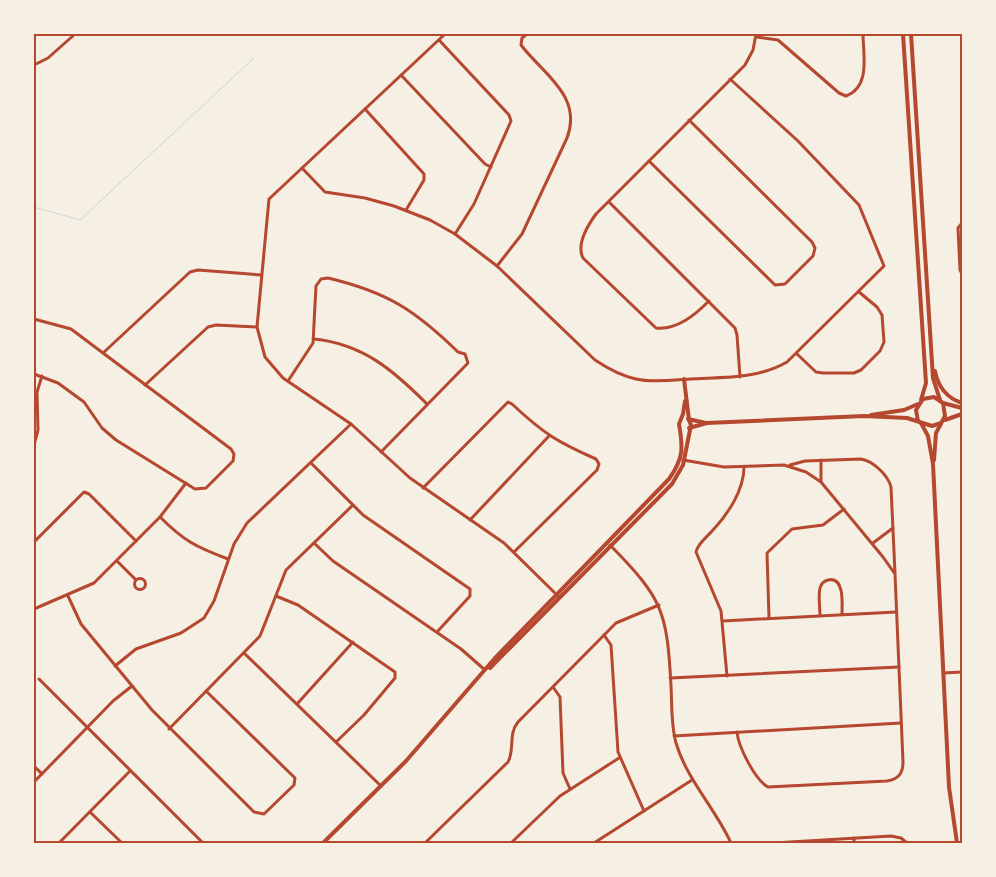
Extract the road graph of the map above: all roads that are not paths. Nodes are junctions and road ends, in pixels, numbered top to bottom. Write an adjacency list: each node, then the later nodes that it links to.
1 (75, 34): 9 (street)
2 (445, 34): 8 (street)
3 (527, 34): 21 (street)
4 (863, 34): 7 (street)
5 (903, 34): 40 (street)
6 (911, 34): 31 (street)
7 (756, 36): 11 (street)
8 (439, 40): 10 (street); 15 (street)
9 (34, 65)
10 (402, 75): 12 (street); 15 (street)
11 (730, 79): 13 (street); 24 (street)
12 (365, 109): 16 (street); 18 (street)
13 (689, 120): 14 (street); 14 (street)
14 (648, 161): 17 (street)
15 (491, 167): 20 (street)
16 (302, 168): 18 (street); 23 (street)
17 (609, 202): 25 (street); 25 (street)
18 (406, 210): 20 (street)
19 (962, 223): 22 (street)
20 (456, 234): 21 (street)
21 (497, 266): 35 (street)
22 (962, 274)
23 (261, 275): 27 (street); 29 (street)
24 (860, 292): 30 (street); 30 (street)
25 (709, 301): 34 (street)
26 (34, 319): 29 (street)
27 (257, 327): 36 (street); 37 (street)
28 (314, 339): 36 (street); 42 (street); 42 (street)
29 (103, 354): 37 (street)
30 (797, 354): 34 (street)
31 (932, 357): 39 (street); 41 (street)
32 (34, 374): 33 (street)
33 (42, 376): 55 (street); 64 (street)
34 (740, 376): 35 (street)
35 (684, 379): 38 (street)
36 (288, 381): 51 (street)
37 (145, 385): 64 (street)
38 (685, 401): 46 (street); 47 (street)
39 (941, 401): 40 (street); 43 (street); 49 (street)
40 (920, 402): 45 (street); 48 (street)
41 (962, 403)
42 (427, 404): 56 (street)
43 (962, 408)
44 (962, 414): 49 (street)
45 (864, 416): 48 (street); 50 (street)
46 (681, 419): 47 (street); 52 (street)
47 (689, 420): 50 (street); 53 (street)
48 (920, 422): 49 (street); 60 (street)
49 (942, 422): 60 (street)
50 (706, 423): 53 (street)
51 (351, 424): 56 (street); 59 (street)
52 (679, 426): 53 (street); 57 (street)
53 (689, 428): 57 (street)
54 (549, 436): 65 (street); 69 (street); 76 (street)
55 (34, 445)
56 (381, 452): 65 (street)
57 (682, 460): 62 (street); 75 (street)
58 (820, 460): 61 (street); 63 (street); 70 (street)
59 (312, 464): 66 (street); 77 (street)
60 (933, 464): 99 (street)
61 (789, 466): 62 (street); 63 (street)
62 (744, 467): 90 (street)
63 (821, 482): 67 (street)
64 (186, 483): 68 (street)
65 (423, 488): 69 (street)
66 (352, 505): 73 (street); 91 (street)
67 (844, 509): 74 (street); 89 (street)
68 (160, 516): 71 (street); 77 (street)
69 (470, 520): 76 (street)
70 (893, 528): 74 (street); 79 (street)
71 (136, 541): 72 (street); 78 (street)
72 (34, 542)
73 (314, 543): 82 (street); 91 (street)
74 (872, 543): 79 (street)
75 (610, 544): 83 (street); 84 (street)
76 (514, 552): 83 (street)
77 (228, 559): 95 (street)
78 (117, 561): 80 (street); 81 (street)
79 (895, 574): 86 (street)
80 (136, 580)
81 (68, 596): 85 (street); 95 (street)
82 (276, 596): 93 (street); 94 (street)
83 (558, 596): 97 (street)
84 (660, 605): 92 (street); 101 (street)
85 (34, 609)
86 (896, 612): 87 (street); 96 (street)
87 (842, 614): 88 (street); 88 (street)
88 (820, 616): 89 (street)
89 (768, 618): 90 (street)
90 (723, 621): 100 (street)
91 (437, 632): 97 (street)
92 (604, 635): 104 (street); 113 (street)
93 (353, 642): 106 (street); 112 (street)
94 (244, 652): 105 (street); 106 (street)
95 (115, 666): 103 (street)
96 (899, 667): 100 (street); 107 (street)
97 (486, 670): 119 (street)
98 (962, 672): 99 (street)
99 (943, 673): 136 (street)
100 (727, 676): 101 (street)
101 (670, 678): 111 (street)
102 (39, 679): 108 (street)
103 (132, 686): 108 (street); 109 (street)
104 (553, 687): 120 (street); 129 (street)
105 (206, 691): 109 (street); 109 (street)
106 (297, 704): 112 (street)
107 (902, 723): 110 (street); 110 (street)
108 (87, 728): 115 (street); 116 (street)
109 (169, 729)
110 (737, 732): 111 (street)
111 (674, 736): 117 (street)
112 (336, 742): 119 (street)
113 (619, 758): 120 (street); 121 (street)
114 (34, 766): 116 (street)
115 (130, 771): 122 (street); 127 (street)
116 (42, 774): 118 (street)
117 (692, 780): 121 (street); 132 (street)
118 (34, 782)
119 (381, 786): 128 (street)
120 (570, 789): 130 (street)
121 (644, 811): 131 (street)
122 (90, 812): 125 (street); 126 (street)
123 (854, 838): 124 (street); 134 (street); 135 (street)
124 (799, 842): 133 (street)
125 (59, 843)
126 (122, 843)
127 (203, 843)
128 (323, 843)
129 (426, 843)
130 (512, 843)
131 (594, 843)
132 (730, 843)
133 (773, 843)
134 (854, 843)
135 (907, 843)
136 (957, 843)

